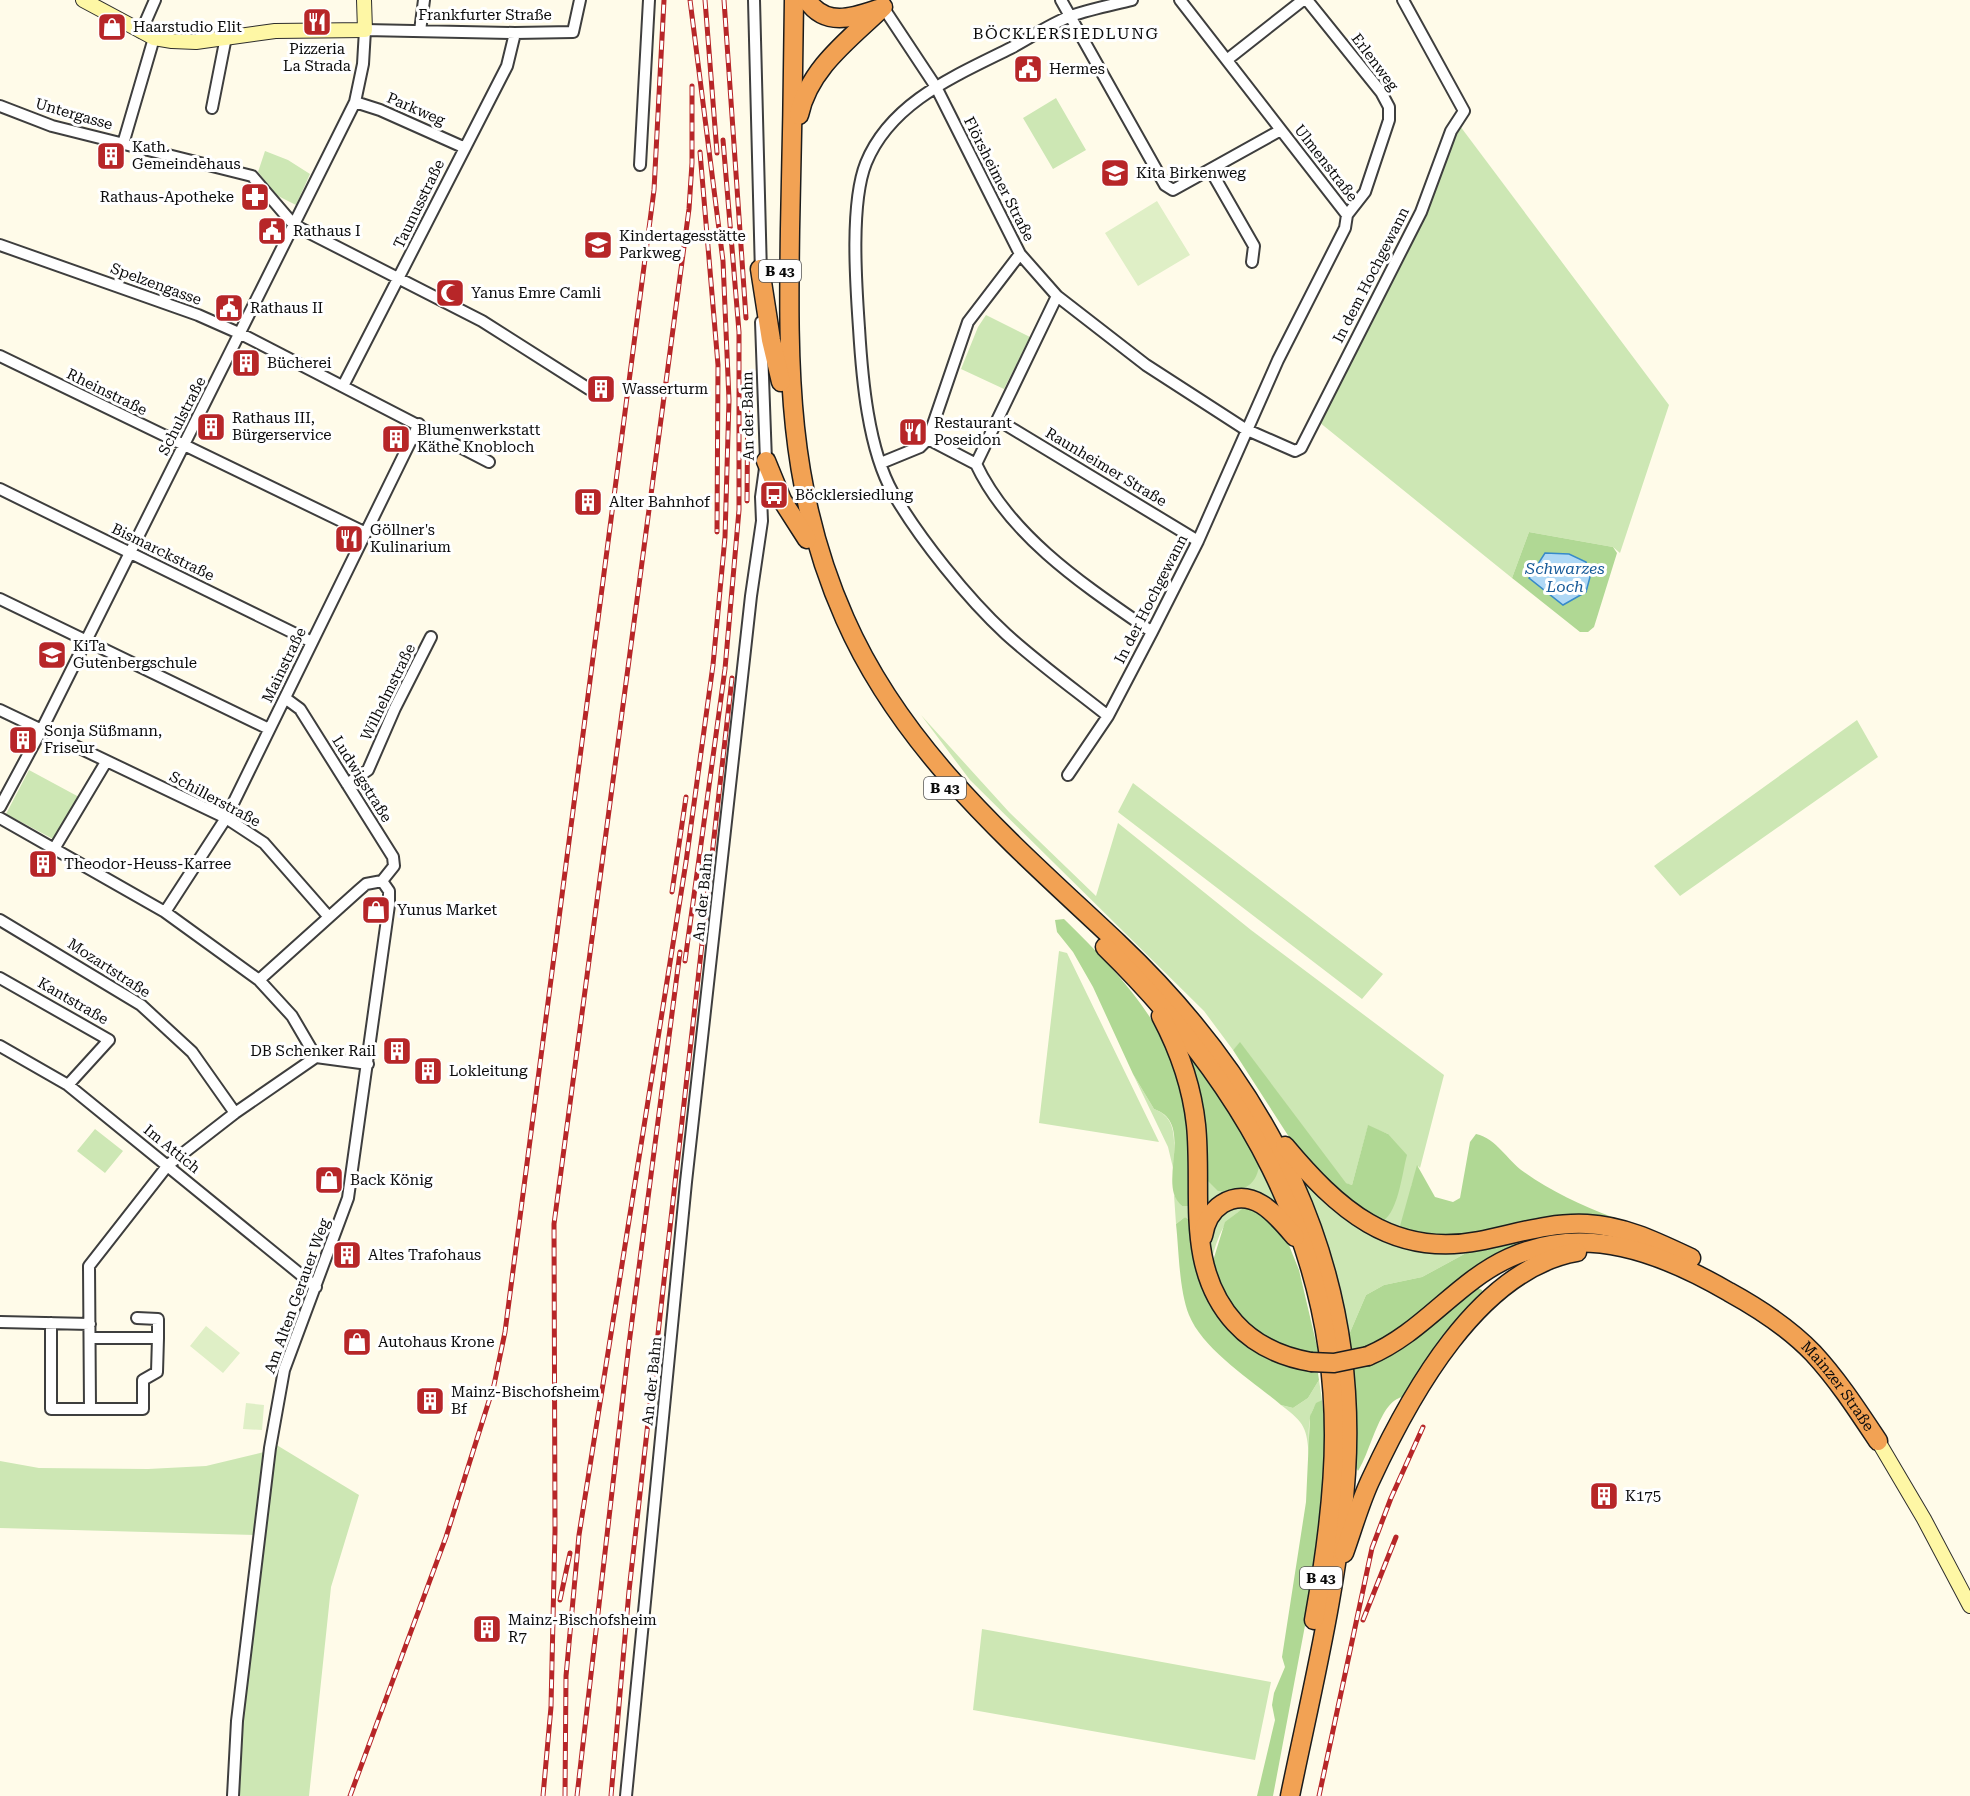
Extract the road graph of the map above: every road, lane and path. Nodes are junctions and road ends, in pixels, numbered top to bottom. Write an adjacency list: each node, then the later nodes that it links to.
1 (83, 0): 20 (street, Frankfurter Straße)
2 (155, 0): 20 (street)
3 (364, 0): 18 (street)
4 (424, 0): 19 (street)
5 (580, 0): 21 (street, Frankfurter Straße)
6 (649, 0): 33 (street)
7 (754, 0): 40 (street, An der Bahn)
8 (784, 0): 45 (highway, B 43)
9 (794, 0): 32 (highway, B 43)
10 (807, 0): 16 (highway)
11 (1061, 0): 17 (street)
12 (1132, 0): 17 (street)
13 (1180, 0): 24 (street, Ulmenstraße)
14 (1305, 0): 24 (street, Erlenweg); 35 (street, Erlenweg)
15 (1402, 0): 53 (street, In dem Hochgewann)
16 (886, 4): 25 (street, Flörsheimer Straße); 32 (highway)
17 (1070, 17): 25 (street); 34 (street)
18 (364, 30): 19 (street, Frankfurter Straße); 22 (street, Frankfurter Straße); 26 (street, Schulstraße)
19 (420, 31): 21 (street, Frankfurter Straße)
20 (141, 32): 23 (street, Frankfurter Straße)
21 (515, 33): 31 (street, Taunusstraße)
22 (226, 37): 23 (street, Frankfurter Straße); 28 (street)
23 (154, 38): 30 (street)
24 (1227, 59): 29 (street, Ulmenstraße)
25 (936, 87): 38 (street, Flörsheimer Straße); 56 (street)
26 (355, 102): 31 (street, Parkweg); 36 (street, Schulstraße)
27 (0, 106): 30 (street, Untergasse)
28 (212, 108)
29 (1281, 130): 34 (street); 35 (street, Ulmenstraße)
30 (123, 144): 36 (street, Untergasse)
31 (464, 147): 41 (street, Taunusstraße)
32 (792, 149): 92 (highway, B 43)
33 (640, 165)
34 (1211, 171): 39 (street)
35 (1347, 215): 50 (street, Ulmenstraße)
36 (294, 225): 41 (street); 43 (street, Schulstraße)
37 (0, 245): 43 (street, Spelzengasse)
38 (1020, 254): 42 (street, Flörsheimer Straße); 51 (street)
39 (1252, 262)
40 (760, 269): 45 (highway); 54 (street, An der Bahn)
41 (399, 278): 46 (street, Taunusstraße); 47 (street)
42 (1057, 296): 48 (street); 50 (street, Flörsheimer Straße)
43 (241, 334): 46 (street, Spelzengasse); 52 (street, Schulstraße)
44 (0, 356): 52 (street, Rheinstraße)
45 (781, 382): 60 (highway, B 43)
46 (343, 386): 49 (street, Spelzengasse)
47 (589, 389)
48 (998, 420): 57 (street); 61 (street, Raunheimer Straße)
49 (419, 424): 55 (street, Spelzengasse); 59 (street, Mainstraße)
50 (1245, 429): 53 (street, Flörsheimer Straße); 61 (street, In der Hochgewann)
51 (928, 439): 56 (street); 57 (street)
52 (184, 445): 59 (street, Rheinstraße); 62 (street, Schulstraße)
53 (1299, 450)
54 (765, 461): 60 (highway); 110 (street, An der Bahn)
55 (489, 462)
56 (881, 463): 70 (street)
57 (976, 464): 64 (street)
58 (0, 489): 62 (street, Bismarckstraße)
59 (364, 532): 67 (street, Mainstraße)
60 (807, 539): 86 (highway, B 43)
61 (1198, 541): 64 (street, In der Hochgewann)
62 (130, 553): 66 (street, Schulstraße); 67 (street, Bismarckstraße)
63 (0, 598): 66 (street)
64 (1152, 632): 70 (street, In der Hochgewann)
65 (431, 637): 75 (street, Wilhelmstraße)
66 (85, 640): 71 (street, Schulstraße); 72 (street)
67 (312, 642): 68 (street, Mainstraße)
68 (285, 698): 72 (street, Mainstraße); 75 (street, Ludwigstraße)
69 (0, 710): 71 (street, Schillerstraße)
70 (1108, 716): 74 (street, In der Hochgewann)
71 (42, 729): 73 (street, Schillerstraße); 76 (street, Schulstraße)
72 (269, 729): 78 (street, Mainstraße)
73 (106, 762): 78 (street, Schillerstraße); 79 (street)
74 (1068, 774)
75 (347, 784): 80 (street, Ludwigstraße)
76 (0, 807)
77 (0, 818): 79 (street)
78 (226, 818): 81 (street, Mainstraße); 82 (street, Schillerstraße)
79 (54, 849): 81 (street)
80 (382, 881): 82 (street); 89 (street, Am Alten Gerauer Weg)
81 (165, 912): 85 (street)
82 (328, 916): 85 (street)
83 (0, 920): 91 (street, Mozartstraße)
84 (0, 978): 90 (street, Kantstraße)
85 (259, 980): 88 (street)
86 (1148, 991): 94 (highway, B 43); 96 (highway)
87 (0, 1046): 90 (street, Im Attich)
88 (316, 1057): 89 (street); 91 (street)
89 (368, 1064): 97 (street, Am Alten Gerauer Weg)
90 (68, 1084): 93 (street, Im Attich)
91 (235, 1113): 93 (street)
92 (1263, 1119): 98 (highway); 107 (highway, B 43)
93 (168, 1165): 97 (street, Im Attich); 102 (street)
94 (1303, 1245): 96 (highway); 111 (highway, B 43)
95 (1630, 1248): 96 (highway, bridge); 98 (highway, Mainzer Straße); 107 (highway)
96 (1201, 1253)
97 (316, 1287): 109 (street, Am Alten Gerauer Weg)
98 (1765, 1312): 106 (highway, Mainzer Straße)
99 (137, 1318): 104 (street)
100 (0, 1322): 101 (street)
101 (51, 1323): 102 (street); 105 (street)
102 (90, 1324): 103 (street)
103 (90, 1338): 104 (street); 105 (street)
104 (158, 1338): 105 (street)
105 (90, 1408)
106 (1883, 1438): 108 (street, Mainzer Straße)
107 (1335, 1576): 112 (highway, B 43)
108 (1970, 1605)
109 (233, 1796)
110 (626, 1796)
111 (1279, 1796)
112 (1290, 1796)

